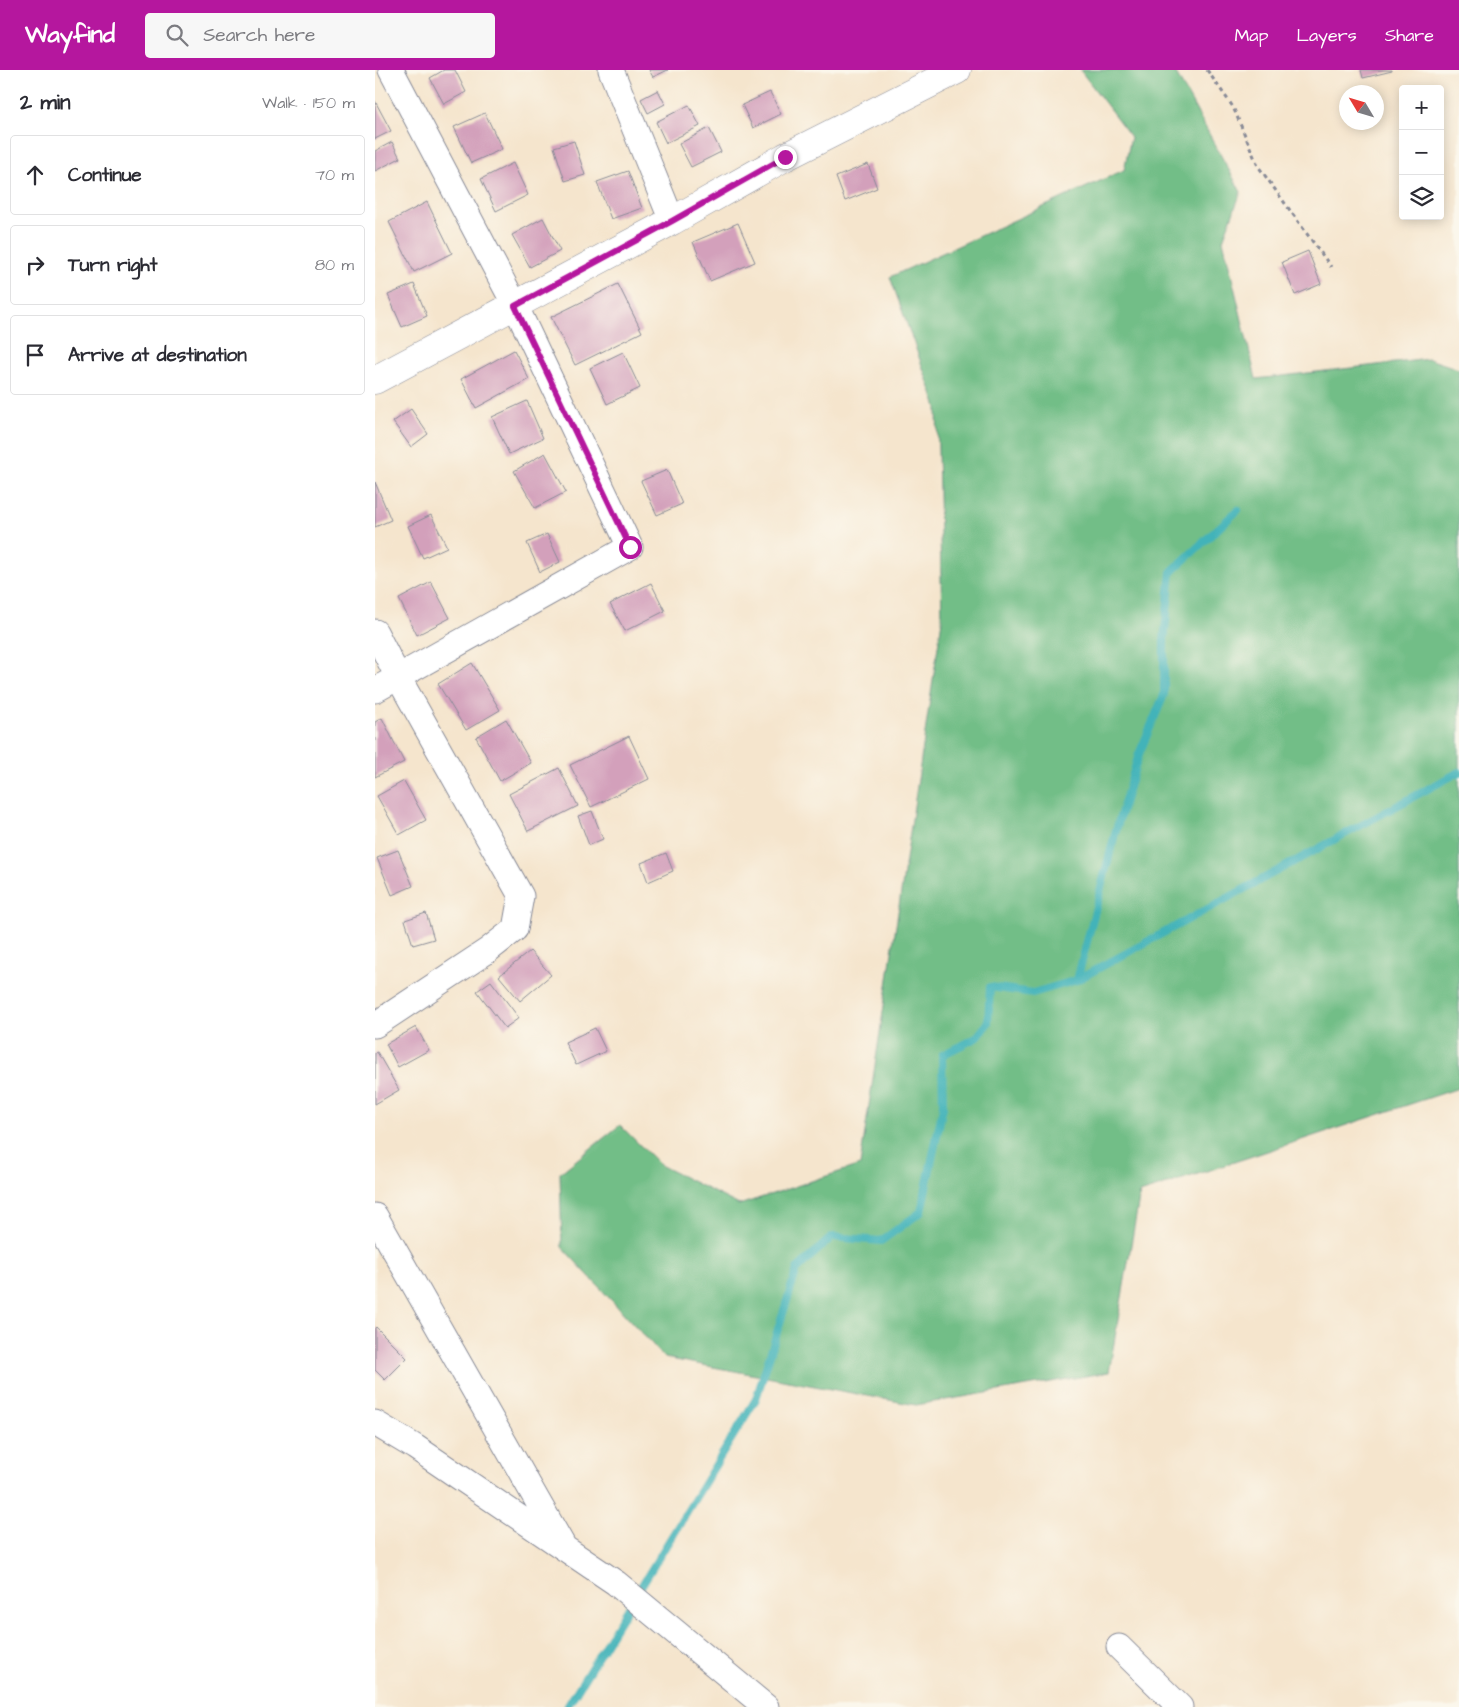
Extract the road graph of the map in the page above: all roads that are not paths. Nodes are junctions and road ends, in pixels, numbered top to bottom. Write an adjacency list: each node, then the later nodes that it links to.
1 (391, 70): 5 (street)
2 (611, 70): 4 (street)
3 (957, 70): 4 (street)
4 (672, 221): 5 (street)
5 (515, 306): 6 (street); 8 (street)
6 (375, 380)
7 (375, 632): 8 (street)
8 (398, 677): 9 (street); 10 (street)
9 (375, 690)
10 (375, 1025)
11 (375, 1216): 13 (street)
12 (375, 1423): 13 (street)
13 (565, 1549): 15 (street)
14 (1119, 1647): 16 (street)
15 (766, 1707)
16 (1180, 1707)

